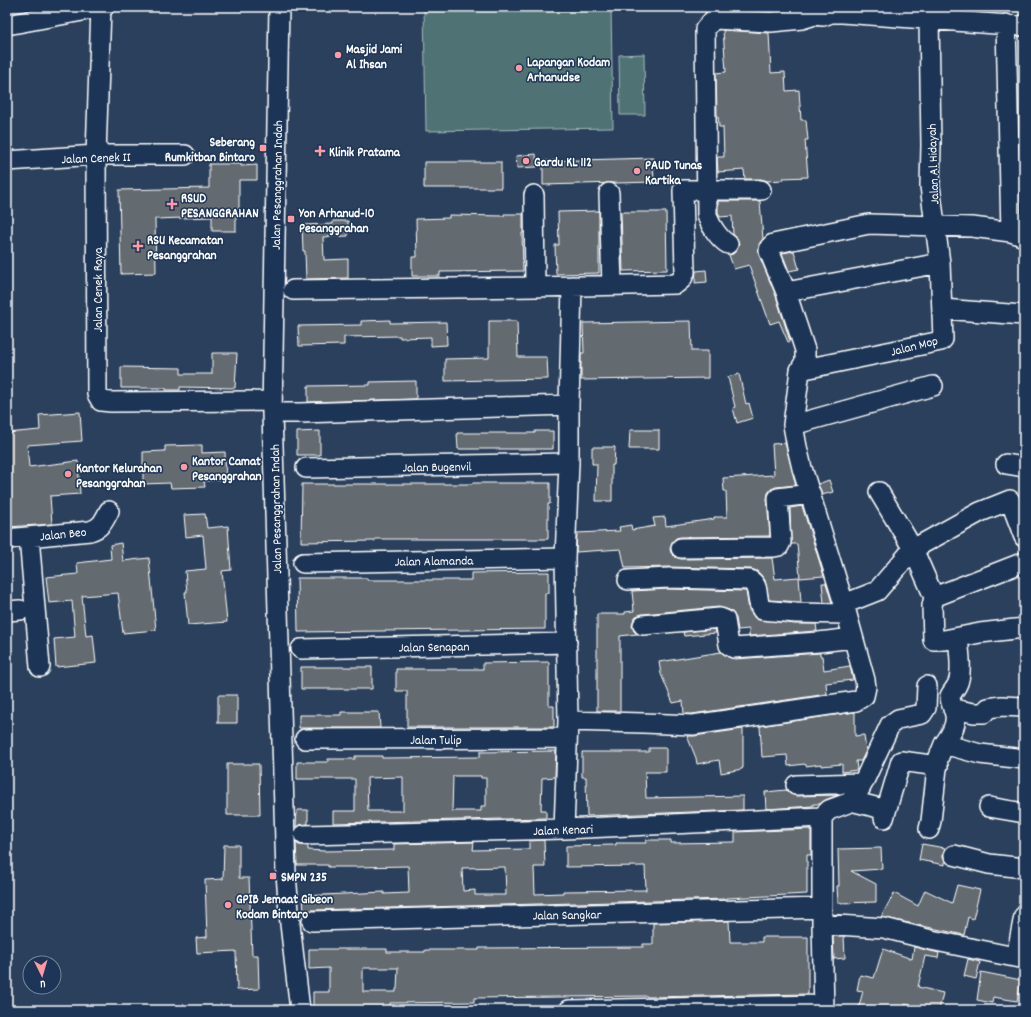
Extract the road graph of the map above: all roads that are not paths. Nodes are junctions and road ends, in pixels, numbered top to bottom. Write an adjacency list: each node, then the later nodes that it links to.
1 (102, 7): 5 (street); 8 (street, Jalan Cenek Raya)
2 (279, 7): 29 (street, Jalan Pesanggrahan Indah)
3 (842, 10): 4 (street); 10 (street)
4 (938, 15): 6 (street); 15 (street, Jalan Al Hidayah)
5 (7, 25)
6 (1015, 25): 13 (street)
7 (185, 155): 8 (street, Jalan Cenek II)
8 (96, 156): 9 (street, Jalan Cenek II); 29 (street, Jalan Cenek Raya)
9 (7, 161)
10 (706, 190): 11 (street); 17 (street); 19 (street)
11 (762, 190)
12 (609, 193): 19 (street)
13 (1017, 193): 16 (street)
14 (534, 195): 21 (street)
15 (936, 225): 16 (street); 18 (street, Jalan Al Hidayah); 23 (street, Jalan Tulip)
16 (1018, 235)
17 (728, 244)
18 (940, 263): 23 (street); 24 (street, Jalan Al Hidayah)
19 (612, 285): 20 (street)
20 (572, 286): 21 (street); 28 (street)
21 (535, 287): 22 (street)
22 (293, 290)
23 (786, 292): 26 (street, Jalan Tulip)
24 (942, 309): 25 (street); 26 (street, Jalan Mop)
25 (1024, 315)
26 (800, 370): 30 (street, Jalan Tulip)
27 (933, 386): 30 (street)
28 (569, 404): 29 (street); 31 (street)
29 (272, 407): 78 (street, Jalan Pesanggrahan Indah)
30 (793, 425): 34 (street, Jalan Tulip)
31 (569, 463): 32 (street, Jalan Bugenvil); 41 (street)
32 (306, 468)
33 (879, 492): 40 (street)
34 (811, 494): 39 (street); 46 (street, Jalan Tulip)
35 (109, 511): 36 (street, Jalan Beo)
36 (29, 537): 38 (street, Jalan Beo); 53 (street)
37 (1024, 537): 40 (street)
38 (7, 539)
39 (681, 548)
40 (913, 549): 45 (street); 46 (street)
41 (565, 558): 42 (street, Jalan Alamanda); 51 (street)
42 (303, 562)
43 (1024, 562): 45 (street)
44 (628, 580): 46 (street)
45 (934, 597): 50 (street)
46 (845, 609): 49 (street, Jalan Tulip)
47 (643, 625): 49 (street)
48 (1024, 628): 50 (street)
49 (853, 638): 57 (street, Jalan Tulip)
50 (958, 638): 56 (street)
51 (567, 643): 52 (street, Jalan Senapan); 57 (street)
52 (301, 649)
53 (40, 667)
54 (927, 686): 62 (street)
55 (1024, 707): 56 (street)
56 (953, 709): 59 (street)
57 (567, 730): 58 (street, Jalan Tulip); 68 (street)
58 (305, 739)
59 (944, 744): 60 (street); 61 (street)
60 (1024, 759)
61 (938, 766): 64 (street); 69 (street)
62 (863, 783): 63 (street); 64 (street)
63 (796, 785)
64 (851, 801): 67 (street)
65 (989, 807): 66 (street)
66 (1024, 813)
67 (822, 818): 68 (street, Jalan Kenari); 73 (street)
68 (564, 829): 70 (street, Jalan Kenari)
69 (929, 829)
70 (304, 835)
71 (954, 855): 72 (street)
72 (1024, 868)
73 (822, 916): 75 (street, Jalan Sangkar); 76 (street, Jalan Sangkar); 77 (street)
74 (1024, 916): 76 (street)
75 (312, 921)
76 (1020, 958)
77 (824, 1008): 79 (street)
78 (300, 1010)
79 (569, 1010)

